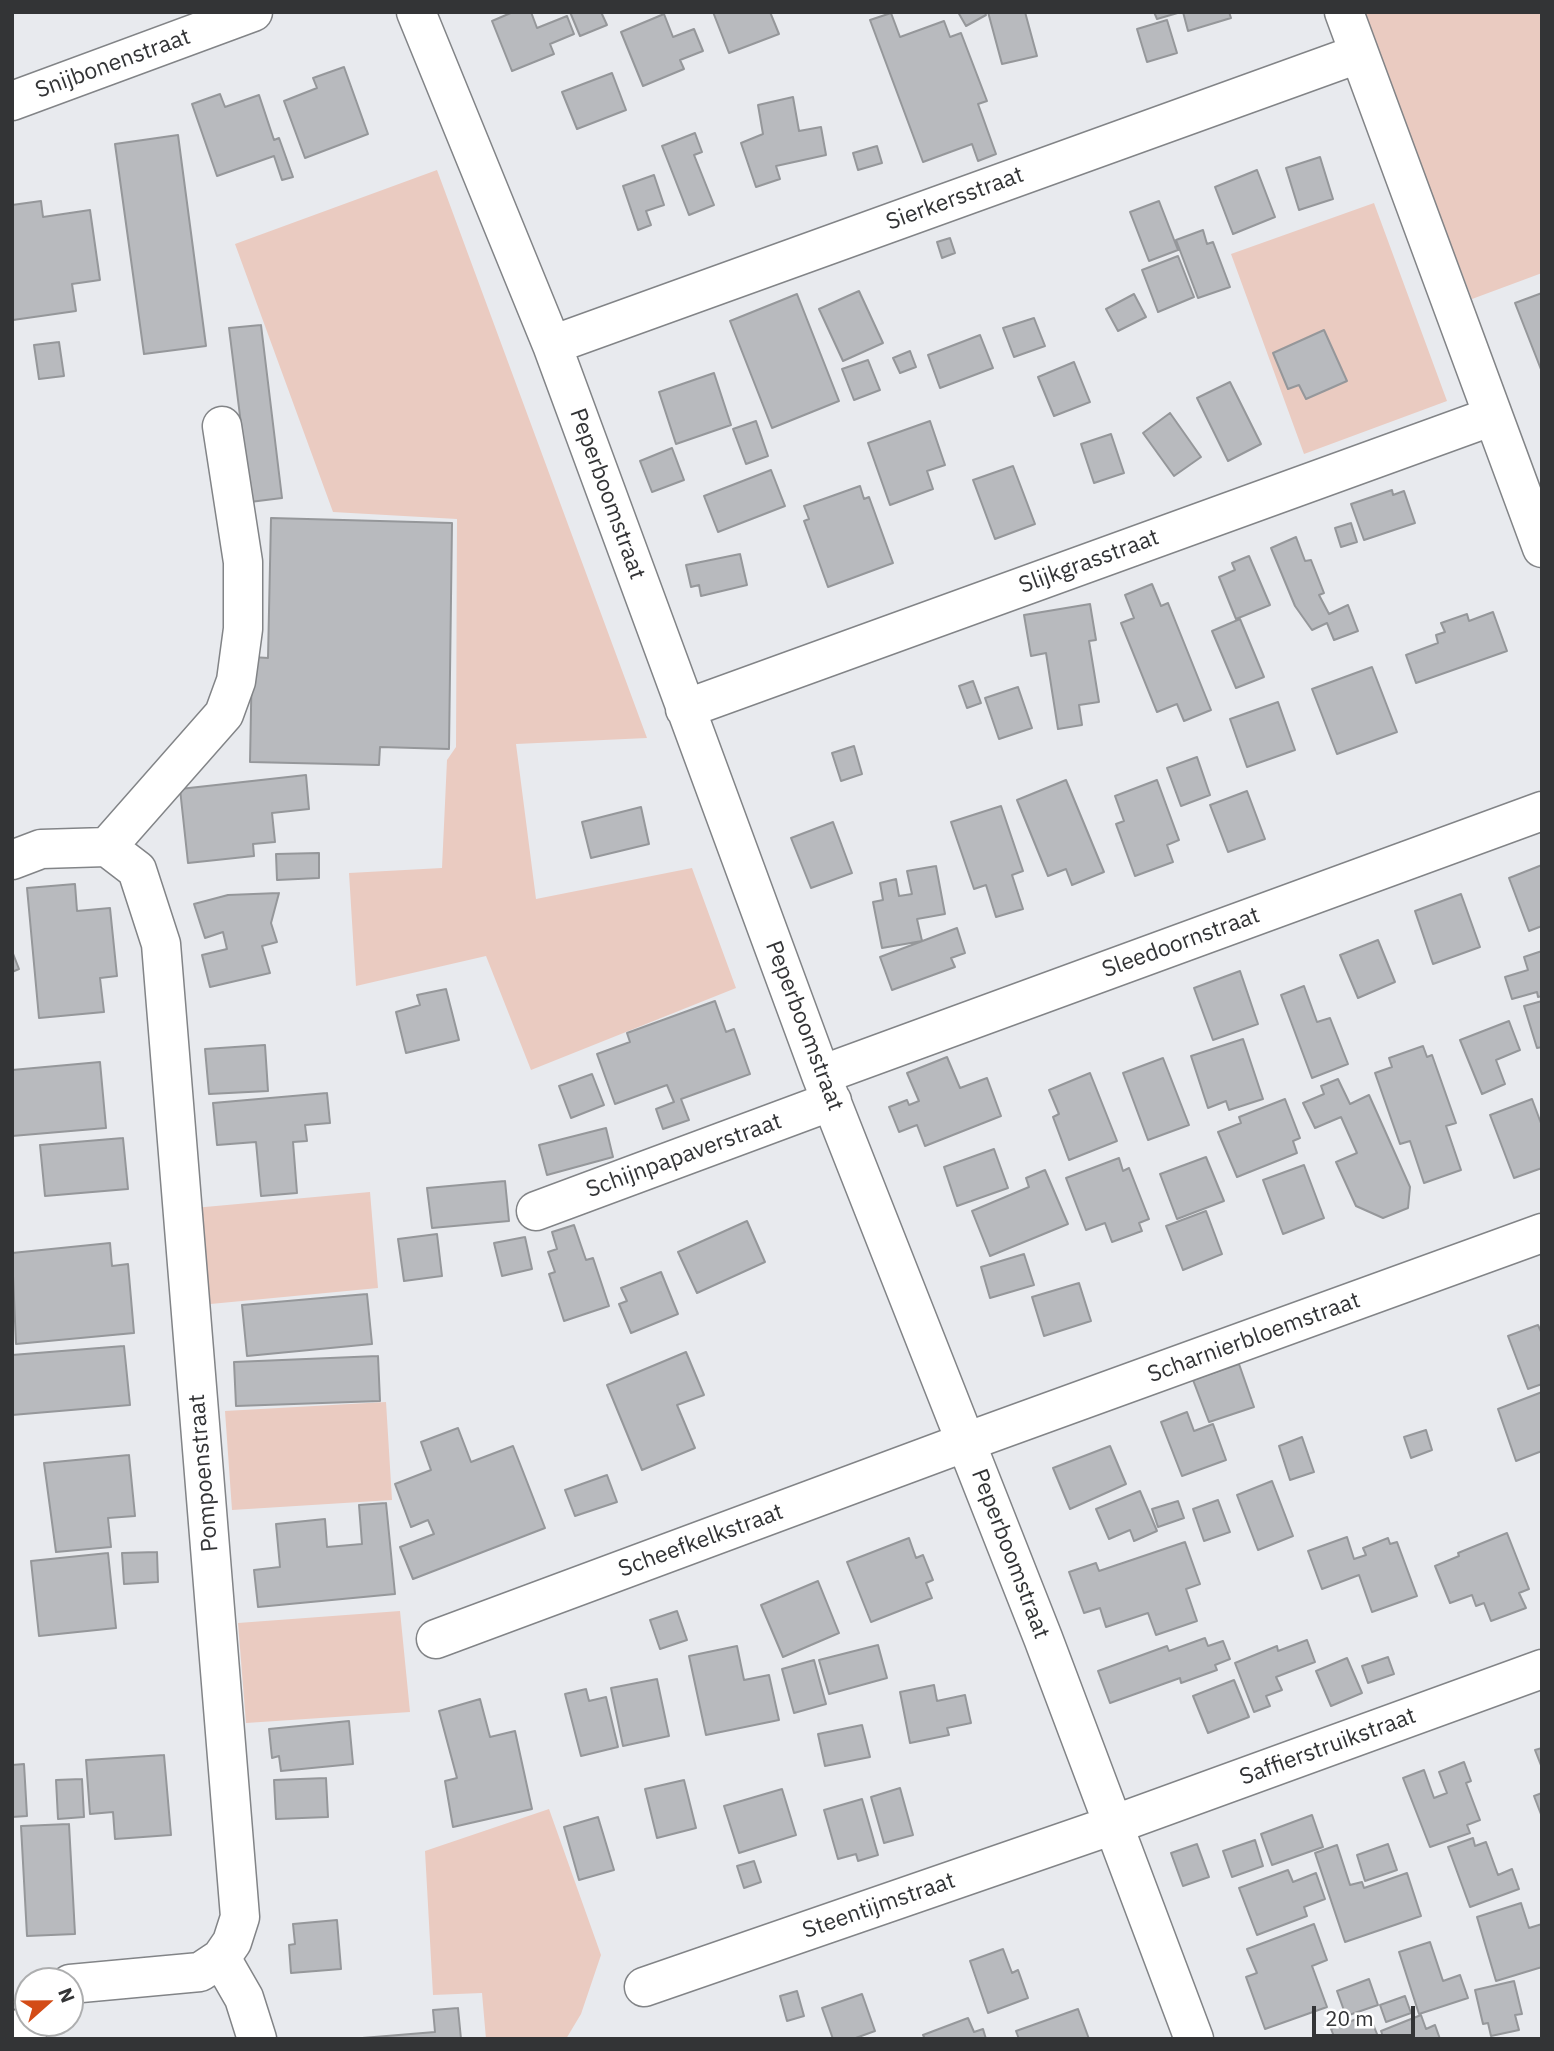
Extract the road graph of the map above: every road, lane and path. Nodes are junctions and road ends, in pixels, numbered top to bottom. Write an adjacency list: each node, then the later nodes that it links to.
1 (253, 12): 5 (street, Snijbonenstraat)
2 (416, 12): 6 (street, Peperboomstraat)
3 (1344, 12): 4 (street)
4 (1359, 54): 6 (street, Sierkersstraat); 7 (street)
5 (12, 101)
6 (552, 345): 10 (street, Peperboomstraat)
7 (1493, 416): 9 (street); 10 (street, Slijkgrasstraat)
8 (222, 426): 12 (street)
9 (1542, 548)
10 (685, 709): 14 (street, Peperboomstraat)
11 (1542, 811): 14 (street, Sleedoornstraat)
12 (107, 847): 13 (street); 21 (street, Pompoenstraat)
13 (12, 860)
14 (827, 1088): 15 (street, Schijnpapaverstraat); 17 (street, Peperboomstraat)
15 (536, 1211)
16 (1542, 1233): 17 (street, Scharnierbloemstraat)
17 (966, 1442): 18 (street, Scheefkelkstraat); 20 (street, Peperboomstraat)
18 (436, 1640)
19 (1542, 1670): 20 (street, Saffierstruikstraat)
20 (1113, 1825): 23 (street, Steentijmstraat); 25 (street, Peperboomstraat)
21 (222, 1958): 22 (street); 24 (street)
22 (84, 1983)
23 (644, 1987)
24 (257, 2039)
25 (1194, 2039)

